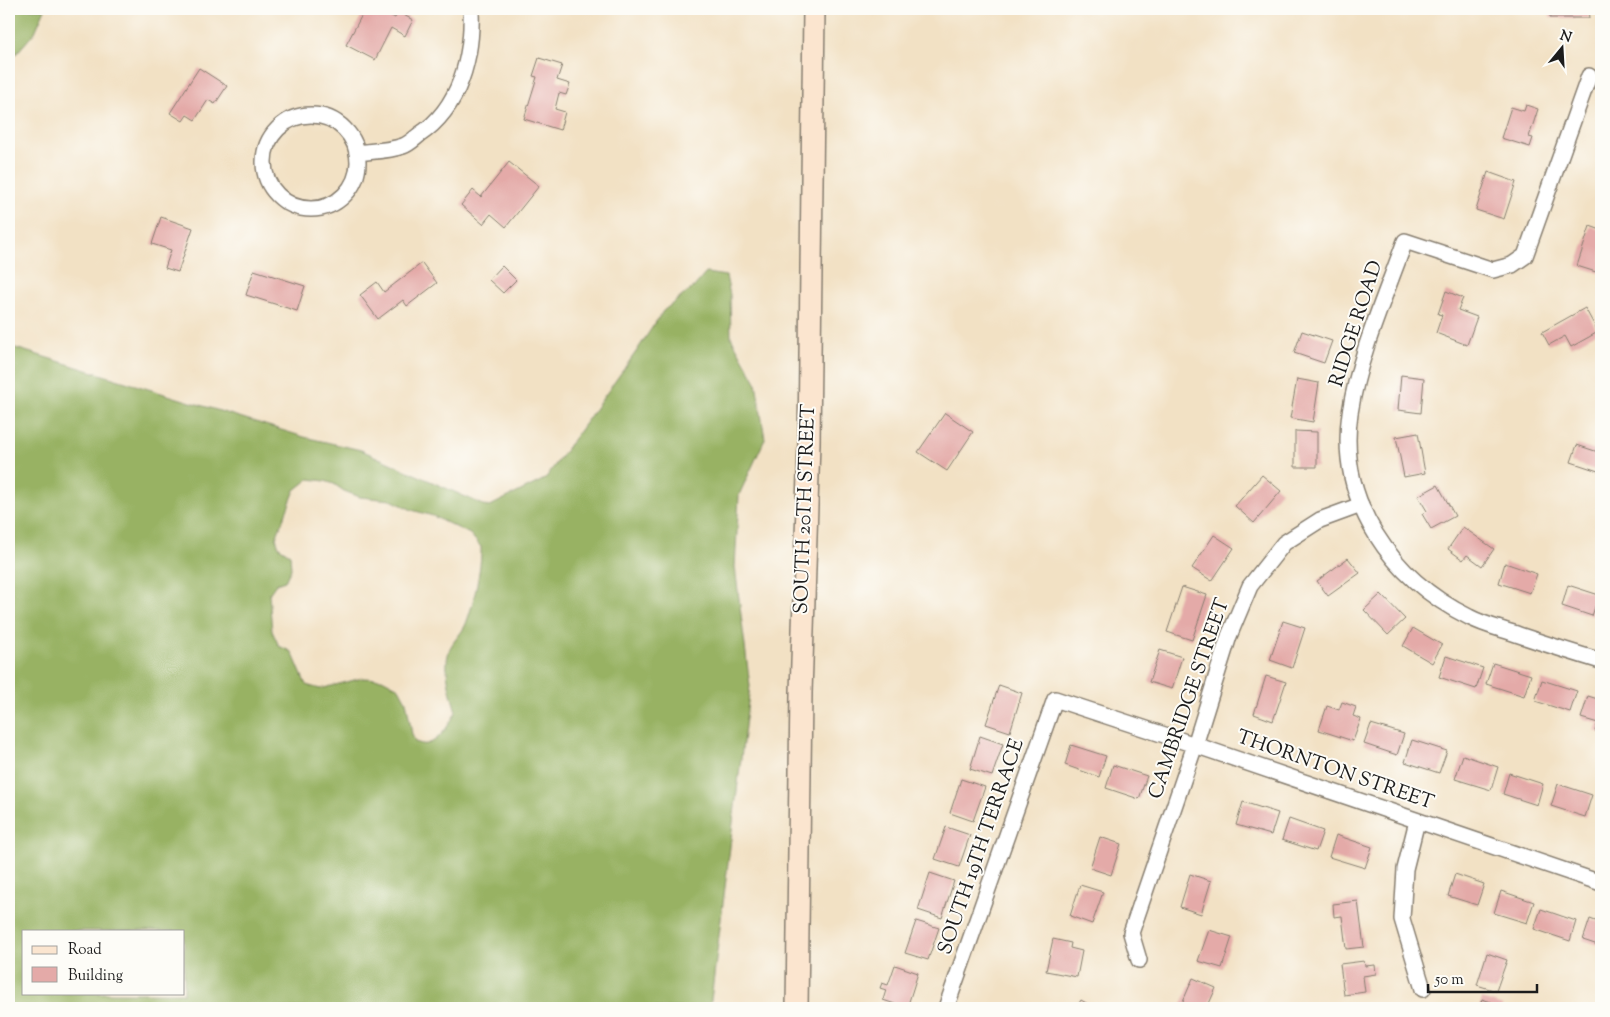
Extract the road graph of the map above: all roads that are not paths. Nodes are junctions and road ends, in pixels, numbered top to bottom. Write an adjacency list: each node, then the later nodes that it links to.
1 (471, 9): 4 (street)
2 (814, 9): 13 (main road, SOUTH 20TH STREET)
3 (1589, 76): 5 (street, RIDGE ROAD)
4 (357, 154): 4 (street)
5 (1361, 505): 6 (street, RIDGE ROAD); 8 (street, CAMBRIDGE STREET)
6 (1601, 662)
7 (1055, 699): 8 (street, THORNTON STREET); 14 (street, SOUTH 19TH TERRACE)
8 (1196, 744): 9 (street, THORNTON STREET); 11 (street, CAMBRIDGE STREET)
9 (1417, 821): 10 (street, THORNTON STREET); 12 (street)
10 (1601, 883)
11 (1139, 960)
12 (1423, 989)
13 (797, 1008)
14 (946, 1008)

